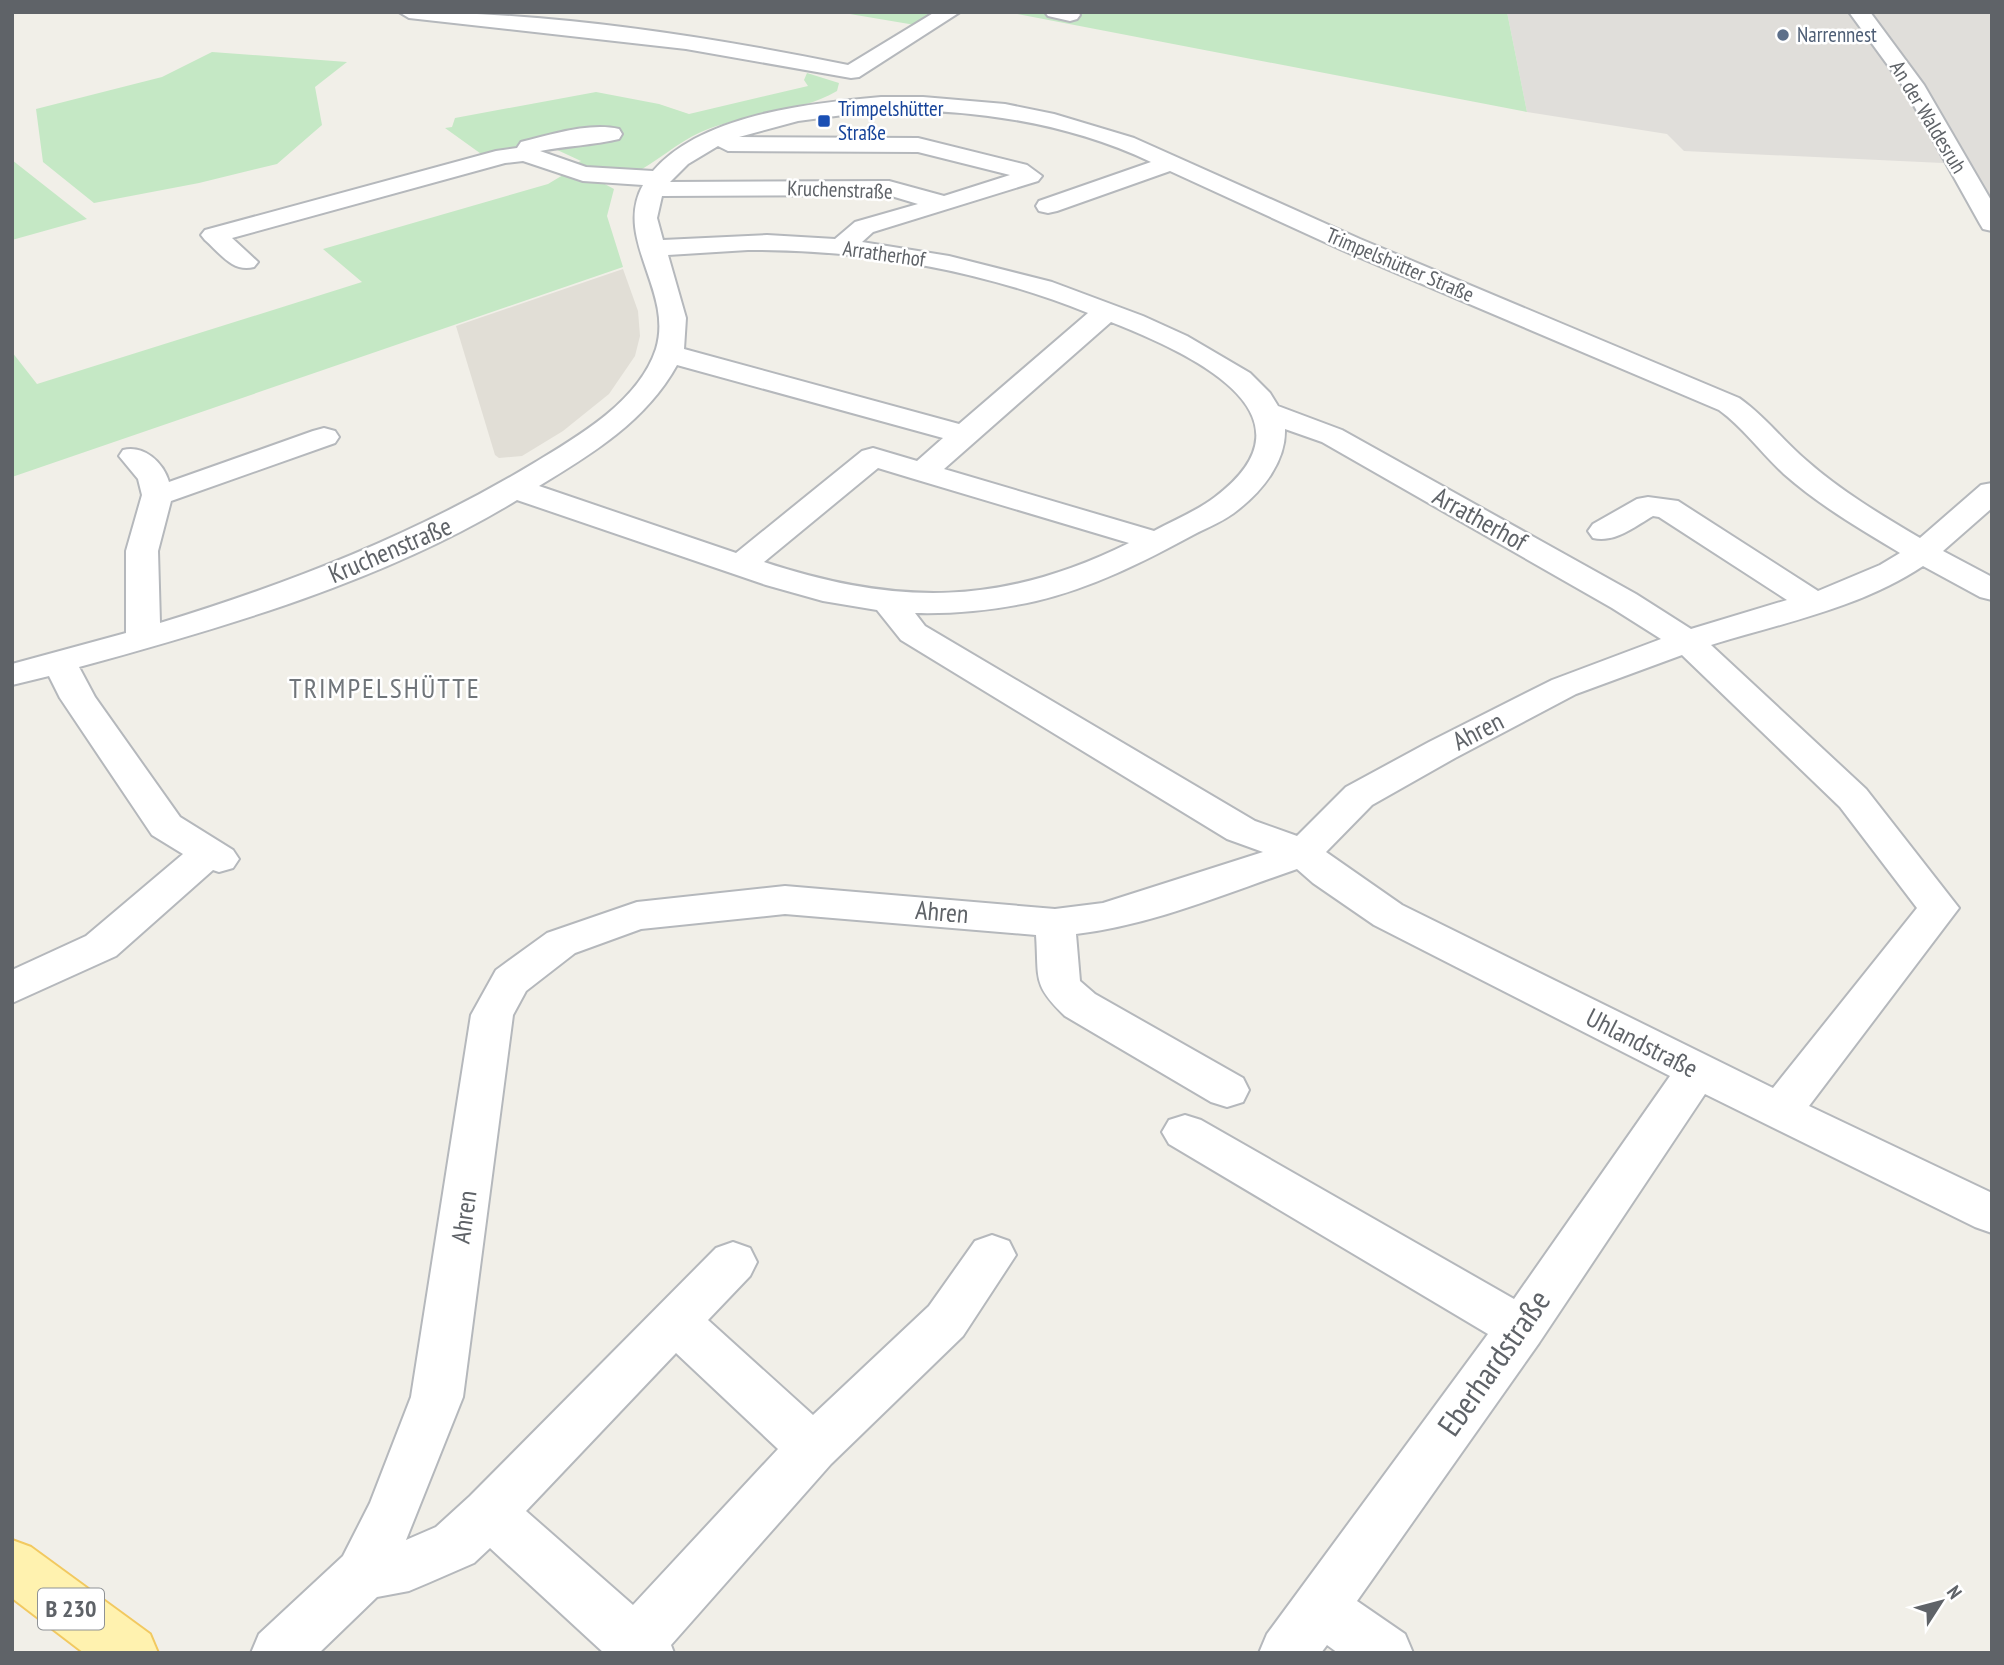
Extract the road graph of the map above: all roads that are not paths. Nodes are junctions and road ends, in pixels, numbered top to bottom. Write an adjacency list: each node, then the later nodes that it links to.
1 (409, 12): 4 (street)
2 (950, 12): 4 (street)
3 (1859, 12): 11 (street, An der Waldesruh)
4 (851, 72): 5 (street)
5 (864, 104): 7 (street); 9 (street, Trimpelshütter Straße)
6 (611, 134): 8 (street)
7 (709, 142): 10 (street); 12 (street, Kruchenstraße)
8 (525, 154): 10 (street, Kruchenstraße); 17 (street, Kruchenstraße)
9 (1170, 163): 13 (street); 32 (street, Trimpelshütter Straße)
10 (657, 184): 12 (street, Kruchenstraße); 16 (street, Kruchenstraße)
11 (1985, 202): 14 (street, An der Waldesruh)
12 (945, 204): 15 (street)
13 (1048, 206)
14 (1992, 224)
15 (841, 247): 16 (street, Arratherhof); 18 (street, Arratherhof)
16 (653, 248): 19 (street, Kruchenstraße)
17 (245, 262)
18 (1107, 311): 20 (street, Arratherhof); 22 (street)
19 (670, 354): 21 (street); 27 (street, Kruchenstraße)
20 (1266, 412): 31 (street); 38 (street, Arratherhof)
21 (912, 421): 22 (street); 25 (street)
22 (965, 435): 26 (street)
23 (324, 437): 29 (street)
24 (134, 456): 29 (street)
25 (873, 457): 26 (street); 33 (street)
26 (922, 472): 31 (street)
27 (516, 489): 33 (street); 37 (street, Kruchenstraße)
28 (1992, 492): 32 (street, Ahren)
29 (157, 495): 37 (street)
30 (1604, 531): 36 (street)
31 (1158, 542): 35 (street)
32 (1921, 553): 34 (street, Trimpelshütter Straße); 36 (street, Ahren)
33 (741, 565): 35 (street)
34 (1992, 590)
35 (888, 602): 41 (street)
36 (1814, 603): 38 (street, Ahren)
37 (143, 639): 39 (street, Kruchenstraße)
38 (1687, 641): 41 (street, Ahren); 46 (street, Arratherhof)
39 (59, 662): 40 (street, Kruchenstraße); 43 (street)
40 (12, 675)
41 (1303, 853): 42 (street, Ahren); 44 (street, Uhlandstraße)
42 (1055, 923): 45 (street); 56 (street, Ahren)
43 (12, 988)
44 (1697, 1070): 46 (street, Uhlandstraße); 52 (street, Eberhardstraße)
45 (1227, 1090)
46 (1781, 1110): 48 (street, Uhlandstraße)
47 (1185, 1132): 52 (street)
48 (1992, 1214)
49 (992, 1255): 53 (street)
50 (733, 1262): 51 (street)
51 (676, 1322): 53 (street); 54 (street)
52 (1521, 1328): 57 (street, Eberhardstraße)
53 (813, 1448): 58 (street)
54 (489, 1513): 56 (street); 58 (street)
55 (12, 1565): 59 (main road, B 230)
56 (362, 1574): 60 (street, Ahren)
57 (1320, 1607): 61 (street, Eberhardstraße); 62 (street)
58 (641, 1648)
59 (130, 1653)
60 (279, 1653)
61 (1287, 1653)
62 (1385, 1653)

